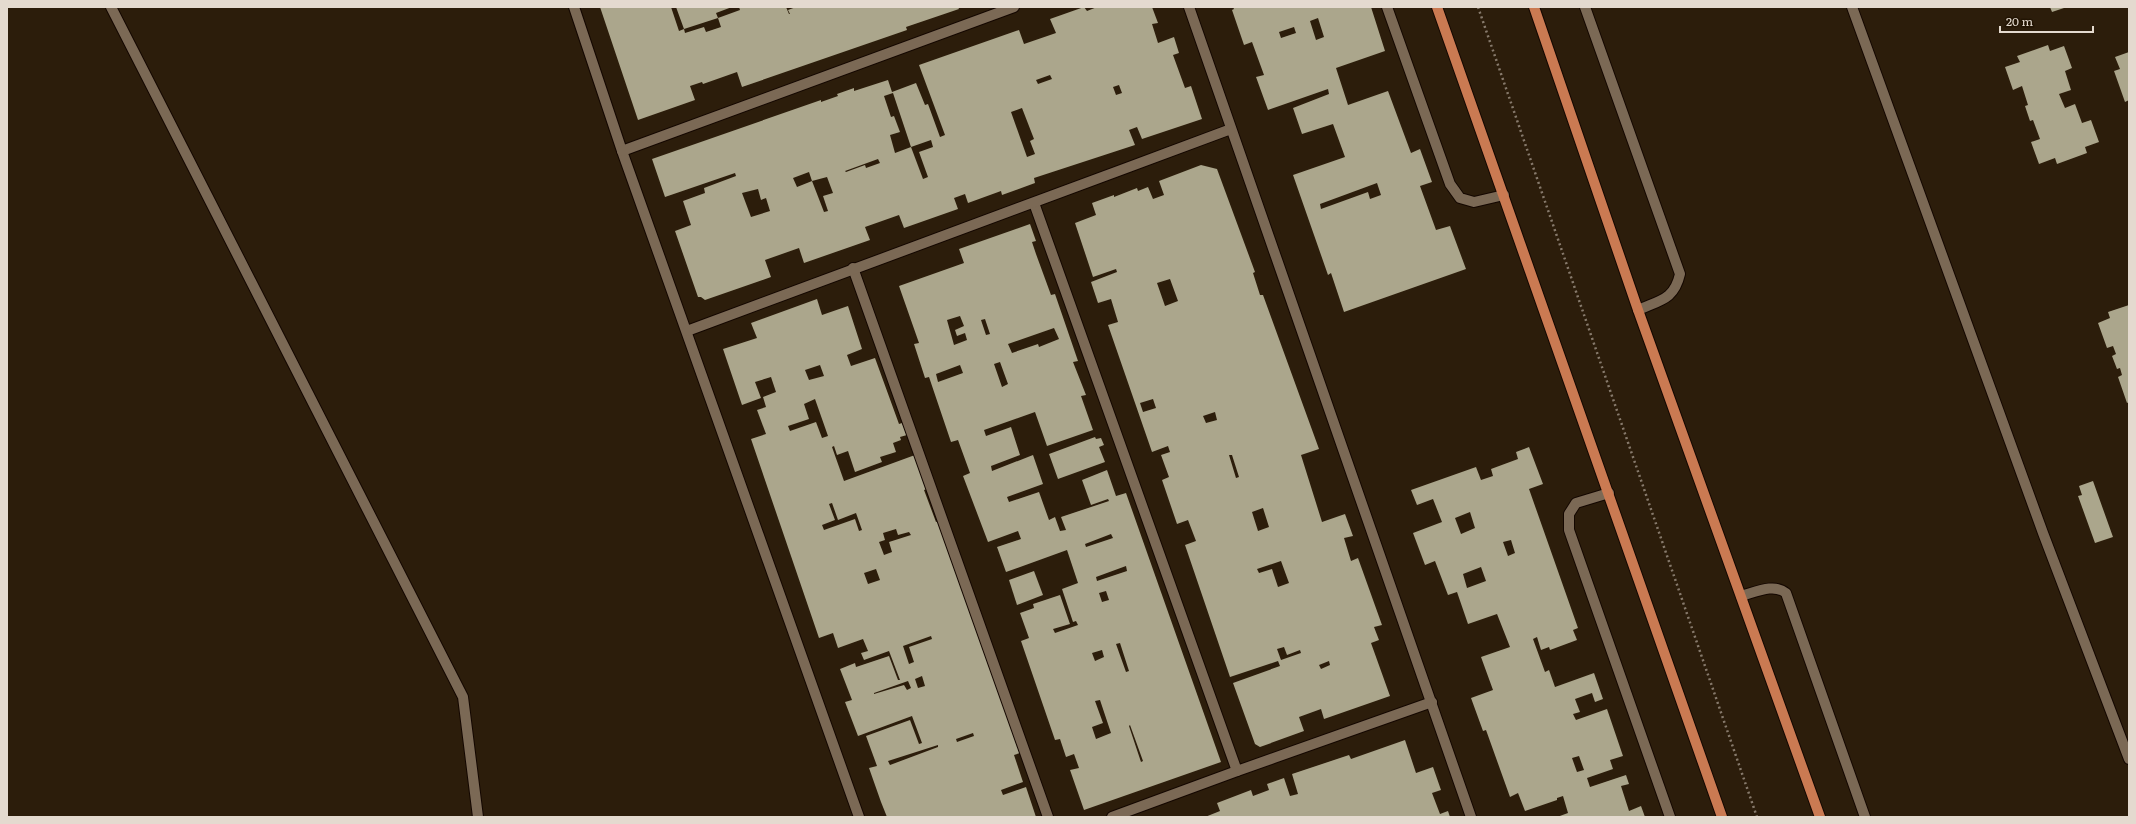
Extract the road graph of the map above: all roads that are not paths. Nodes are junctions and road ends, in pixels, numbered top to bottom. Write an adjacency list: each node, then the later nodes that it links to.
1 (111, 7): 22 (street)
2 (574, 7): 11 (street)
3 (1014, 7): 11 (street)
4 (1189, 7): 10 (street)
5 (1387, 7): 12 (street)
6 (1437, 7): 12 (main road)
7 (1534, 7): 15 (main road)
8 (1585, 7): 15 (street)
9 (1852, 7): 20 (street)
10 (1231, 130): 13 (street); 19 (street)
11 (622, 151): 16 (street)
12 (1504, 195): 17 (main road)
13 (1034, 204): 14 (street); 21 (street)
14 (852, 268): 16 (street); 24 (street)
15 (1638, 310): 18 (main road)
16 (687, 331): 23 (street)
17 (1609, 493): 27 (street); 28 (main road)
18 (1741, 596): 29 (main road); 30 (street)
19 (1432, 702): 21 (street); 26 (street)
20 (2129, 759)
21 (1237, 771): 25 (street)
22 (478, 817)
23 (859, 817)
24 (1048, 817)
25 (1112, 817)
26 (1471, 817)
27 (1670, 817)
28 (1722, 817)
29 (1820, 817)
30 (1865, 817)

